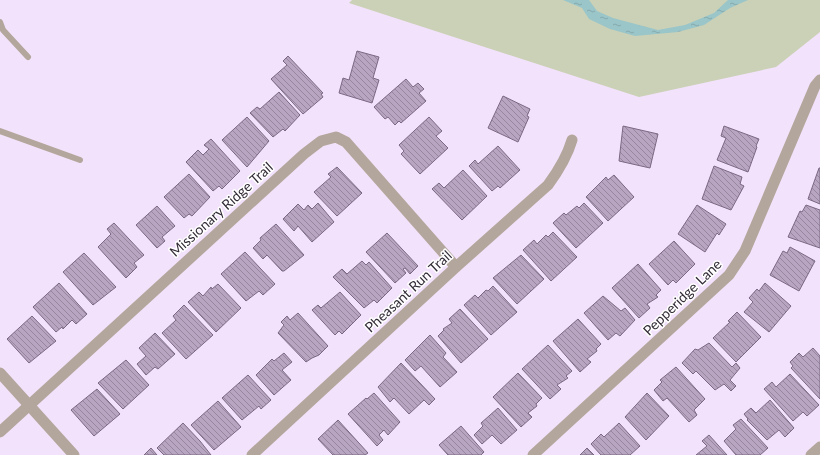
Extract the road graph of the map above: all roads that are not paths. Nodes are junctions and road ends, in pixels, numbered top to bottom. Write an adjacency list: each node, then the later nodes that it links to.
1 (0, 22): 2 (lane)
2 (28, 57)
3 (820, 80): 14 (street, Pepperidge Lane)
4 (0, 131): 6 (lane)
5 (572, 140): 7 (street, Pheasant Run Trail)
6 (80, 160)
7 (456, 267): 9 (street, Missionary Ridge Trail); 13 (street, Pheasant Run Trail)
8 (0, 373): 9 (street)
9 (28, 406): 10 (street, Missionary Ridge Trail); 12 (street)
10 (0, 432)
11 (820, 447): 15 (street)
12 (74, 455)
13 (252, 455)
14 (533, 455)
15 (812, 455)

